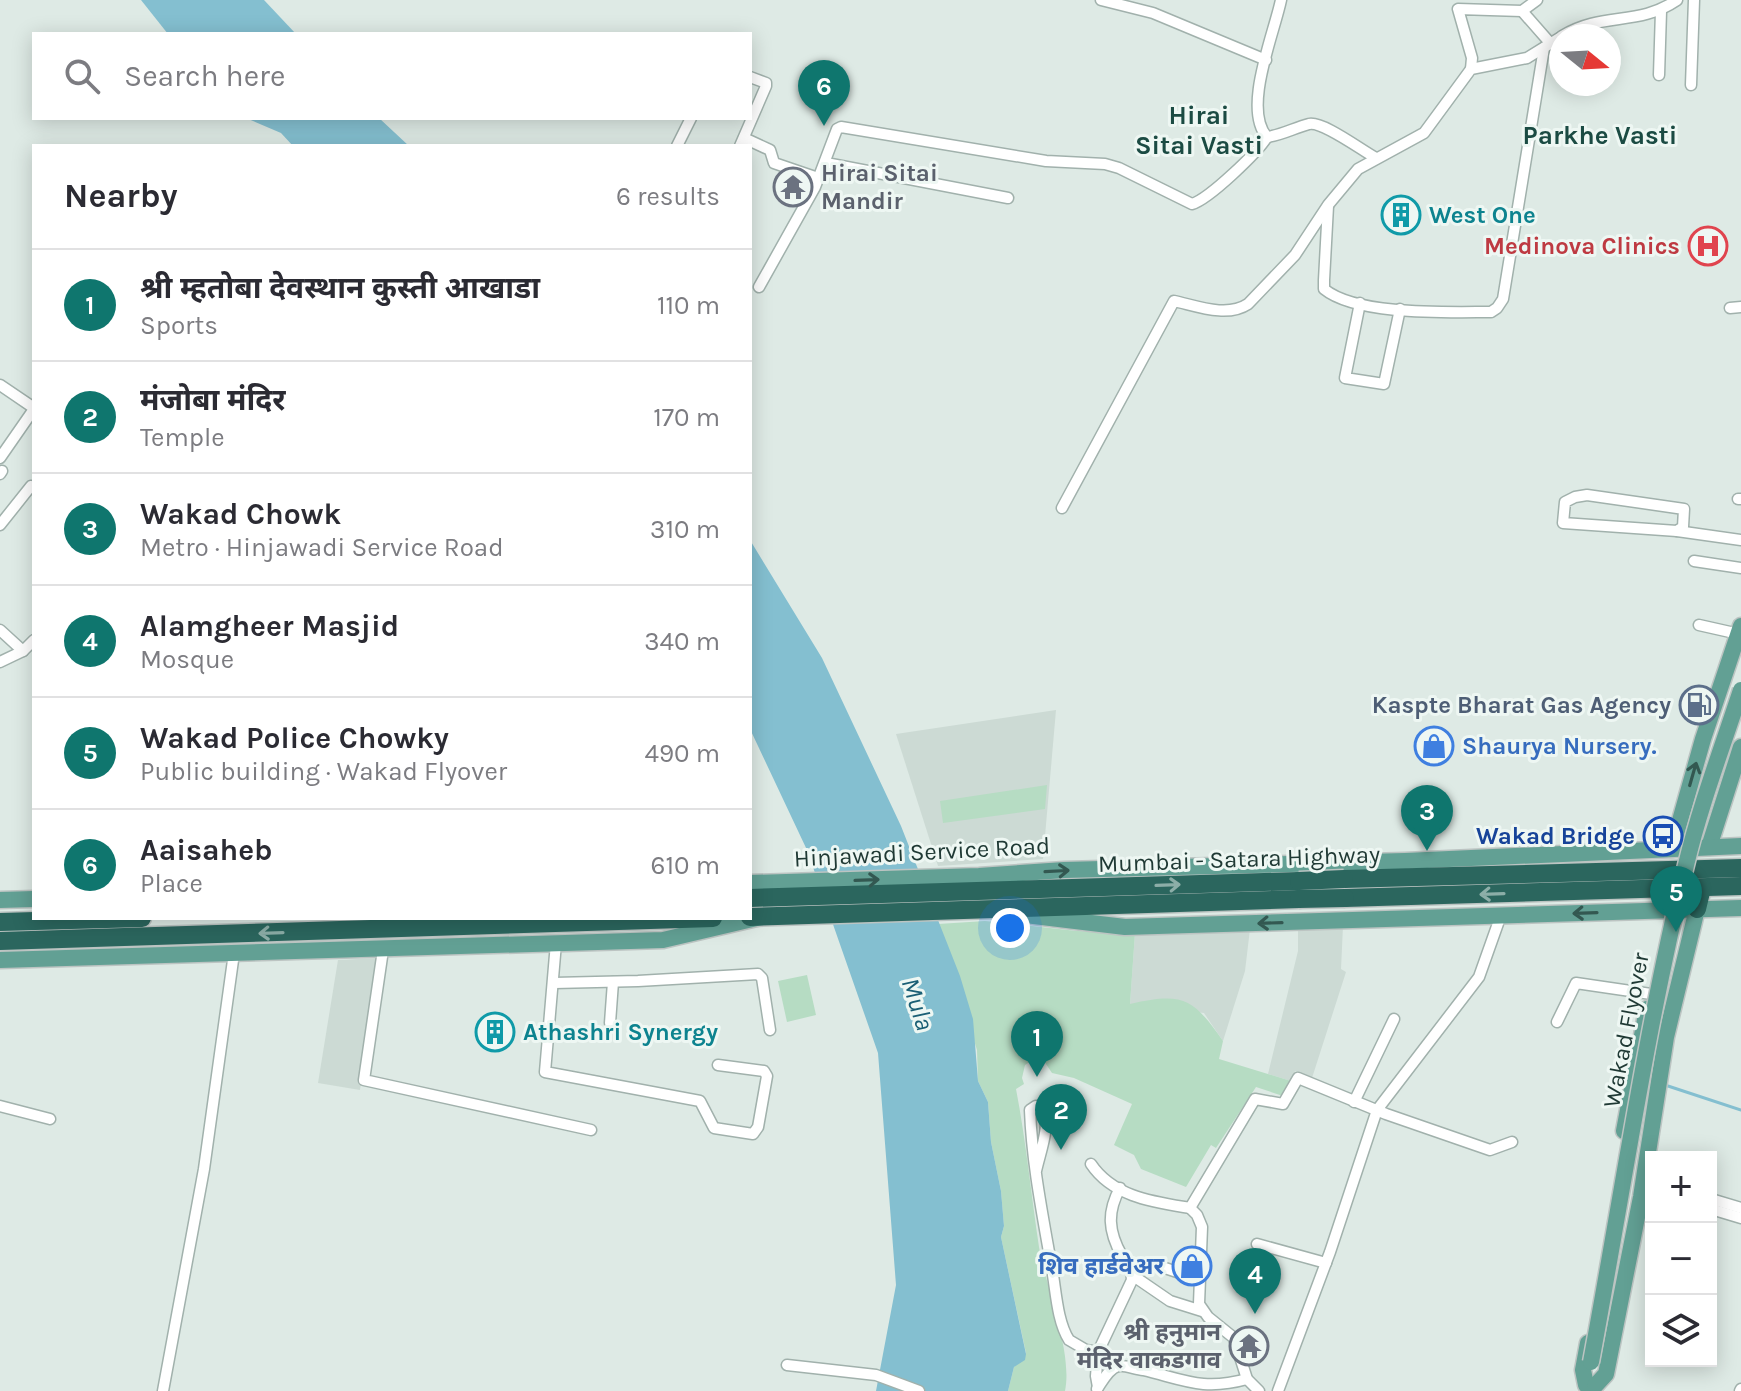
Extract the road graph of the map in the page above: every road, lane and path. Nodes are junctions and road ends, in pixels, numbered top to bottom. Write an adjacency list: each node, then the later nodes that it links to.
1 (1101, 0): 11 (street)
2 (1281, 0): 11 (street)
3 (1537, 0): 6 (street)
4 (1677, 0): 7 (street)
5 (1694, 0): 16 (street)
6 (1522, 11): 9 (street); 12 (street)
7 (1661, 11): 8 (street); 14 (street)
8 (1588, 24)
9 (1549, 36)
10 (1549, 45): 12 (street)
11 (1266, 60): 20 (street)
12 (1471, 69): 24 (street)
13 (1549, 71): 31 (street)
14 (1659, 75)
15 (752, 78): 17 (street)
16 (1691, 85)
17 (752, 119)
18 (690, 120): 22 (street)
19 (751, 120): 21 (street)
20 (1264, 134): 24 (street); 25 (street)
21 (742, 142)
22 (678, 144)
23 (752, 145): 26 (street)
24 (1376, 158): 28 (street)
25 (826, 163): 26 (street); 27 (street)
26 (818, 178): 29 (street)
27 (1008, 198)
28 (1328, 205): 30 (street); 37 (street)
29 (759, 287)
30 (1360, 303): 31 (street); 31 (street)
31 (1400, 309)
32 (0, 385): 33 (street)
33 (32, 407)
34 (32, 411): 35 (street)
35 (0, 458)
36 (31, 486): 38 (street)
37 (1062, 508)
38 (0, 525)
39 (1677, 531): 39 (street); 40 (street)
40 (1741, 540)
41 (1694, 561): 42 (street)
42 (1741, 568)
43 (1699, 625): 45 (street)
44 (0, 630): 47 (street)
45 (1740, 630): 55 (main road, one-way to 45)
46 (32, 642): 47 (street)
47 (23, 651): 48 (street)
48 (0, 662)
49 (1741, 690): 116 (main road, Wakad Flyover, bridge)
50 (1741, 714): 116 (main road, Wakad Flyover, bridge)
51 (1741, 747): 52 (main road)
52 (1719, 814): 53 (main road); 54 (main road)
53 (1739, 846): 54 (main road, Hinjawadi Service Road)
54 (1709, 847): 55 (main road, Hinjawadi Service Road)
55 (1672, 849): 57 (main road, Hinjawadi Service Road)
56 (1310, 864): 57 (main road, Hinjawadi Service Road); 63 (main road, Hinjawadi Service Road, one-way to 56); 76 (main road)
57 (1327, 864): 76 (main road)
58 (1741, 868): 62 (highway, Mumbai - Satara Highway)
59 (752, 884): 65 (main road, Hinjawadi Service Road)
60 (1741, 886): 61 (highway, Mumbai - Satara Highway)
61 (1702, 888): 62 (highway, Mumbai - Satara Highway, one-way to 62); 69 (highway)
62 (1344, 889): 63 (highway, Mumbai - Satara Highway, bridge)
63 (981, 897): 65 (highway, Mumbai - Satara Highway); 76 (main road, one-way to 63)
64 (752, 898): 65 (highway)
65 (789, 898): 72 (highway)
66 (32, 899): 67 (main road)
67 (0, 900)
68 (1741, 908): 69 (main road)
69 (1697, 909): 70 (main road); 91 (main road)
70 (1663, 910): 71 (main road, one-way to 71); 85 (main road)
71 (1501, 915): 76 (main road); 95 (street)
72 (758, 916)
73 (71, 920): 77 (highway)
74 (651, 920): 78 (highway, one-way to 78)
75 (742, 920): 79 (main road)
76 (1319, 921)
77 (0, 922)
78 (0, 941)
79 (556, 943): 80 (main road); 84 (street)
80 (383, 950): 81 (main road); 97 (street)
81 (234, 953): 82 (main road); 123 (street)
82 (0, 960)
83 (613, 982): 84 (street); 88 (street); 89 (street)
84 (554, 983): 92 (street)
85 (1651, 994): 87 (street); 90 (main road)
86 (1394, 1019): 93 (street)
87 (1557, 1022)
88 (610, 1023)
89 (770, 1030)
90 (1642, 1034): 91 (main road); 120 (main road)
91 (1666, 1037): 99 (main road)
92 (718, 1065)
93 (1354, 1102): 95 (street); 105 (street)
94 (0, 1106): 96 (street)
95 (1377, 1110): 98 (street); 110 (street)
96 (50, 1119)
97 (591, 1130)
98 (1512, 1142)
99 (1651, 1151)
100 (1091, 1164): 102 (street)
101 (1036, 1171): 101 (street); 115 (street)
102 (1120, 1188): 105 (street); 112 (street)
103 (1645, 1200): 120 (main road)
104 (1717, 1201): 106 (street)
105 (1190, 1208): 113 (street)
106 (1741, 1208)
107 (1717, 1211): 108 (street)
108 (1741, 1218)
109 (1257, 1244): 110 (street)
110 (1326, 1263): 126 (street)
111 (1153, 1264): 113 (street)
112 (1132, 1275): 114 (street); 115 (street)
113 (1198, 1279): 114 (street)
114 (1202, 1311): 119 (street)
115 (1098, 1352): 118 (street); 121 (street)
116 (1595, 1362): 120 (main road, Wakad Flyover)
117 (787, 1365): 124 (street)
118 (1119, 1366): 121 (street); 122 (street)
119 (1247, 1379): 122 (street); 125 (street)
120 (1590, 1388)
121 (1097, 1389)
122 (1220, 1390)
123 (163, 1391)
124 (919, 1391)
125 (1259, 1391)
126 (1278, 1391)

